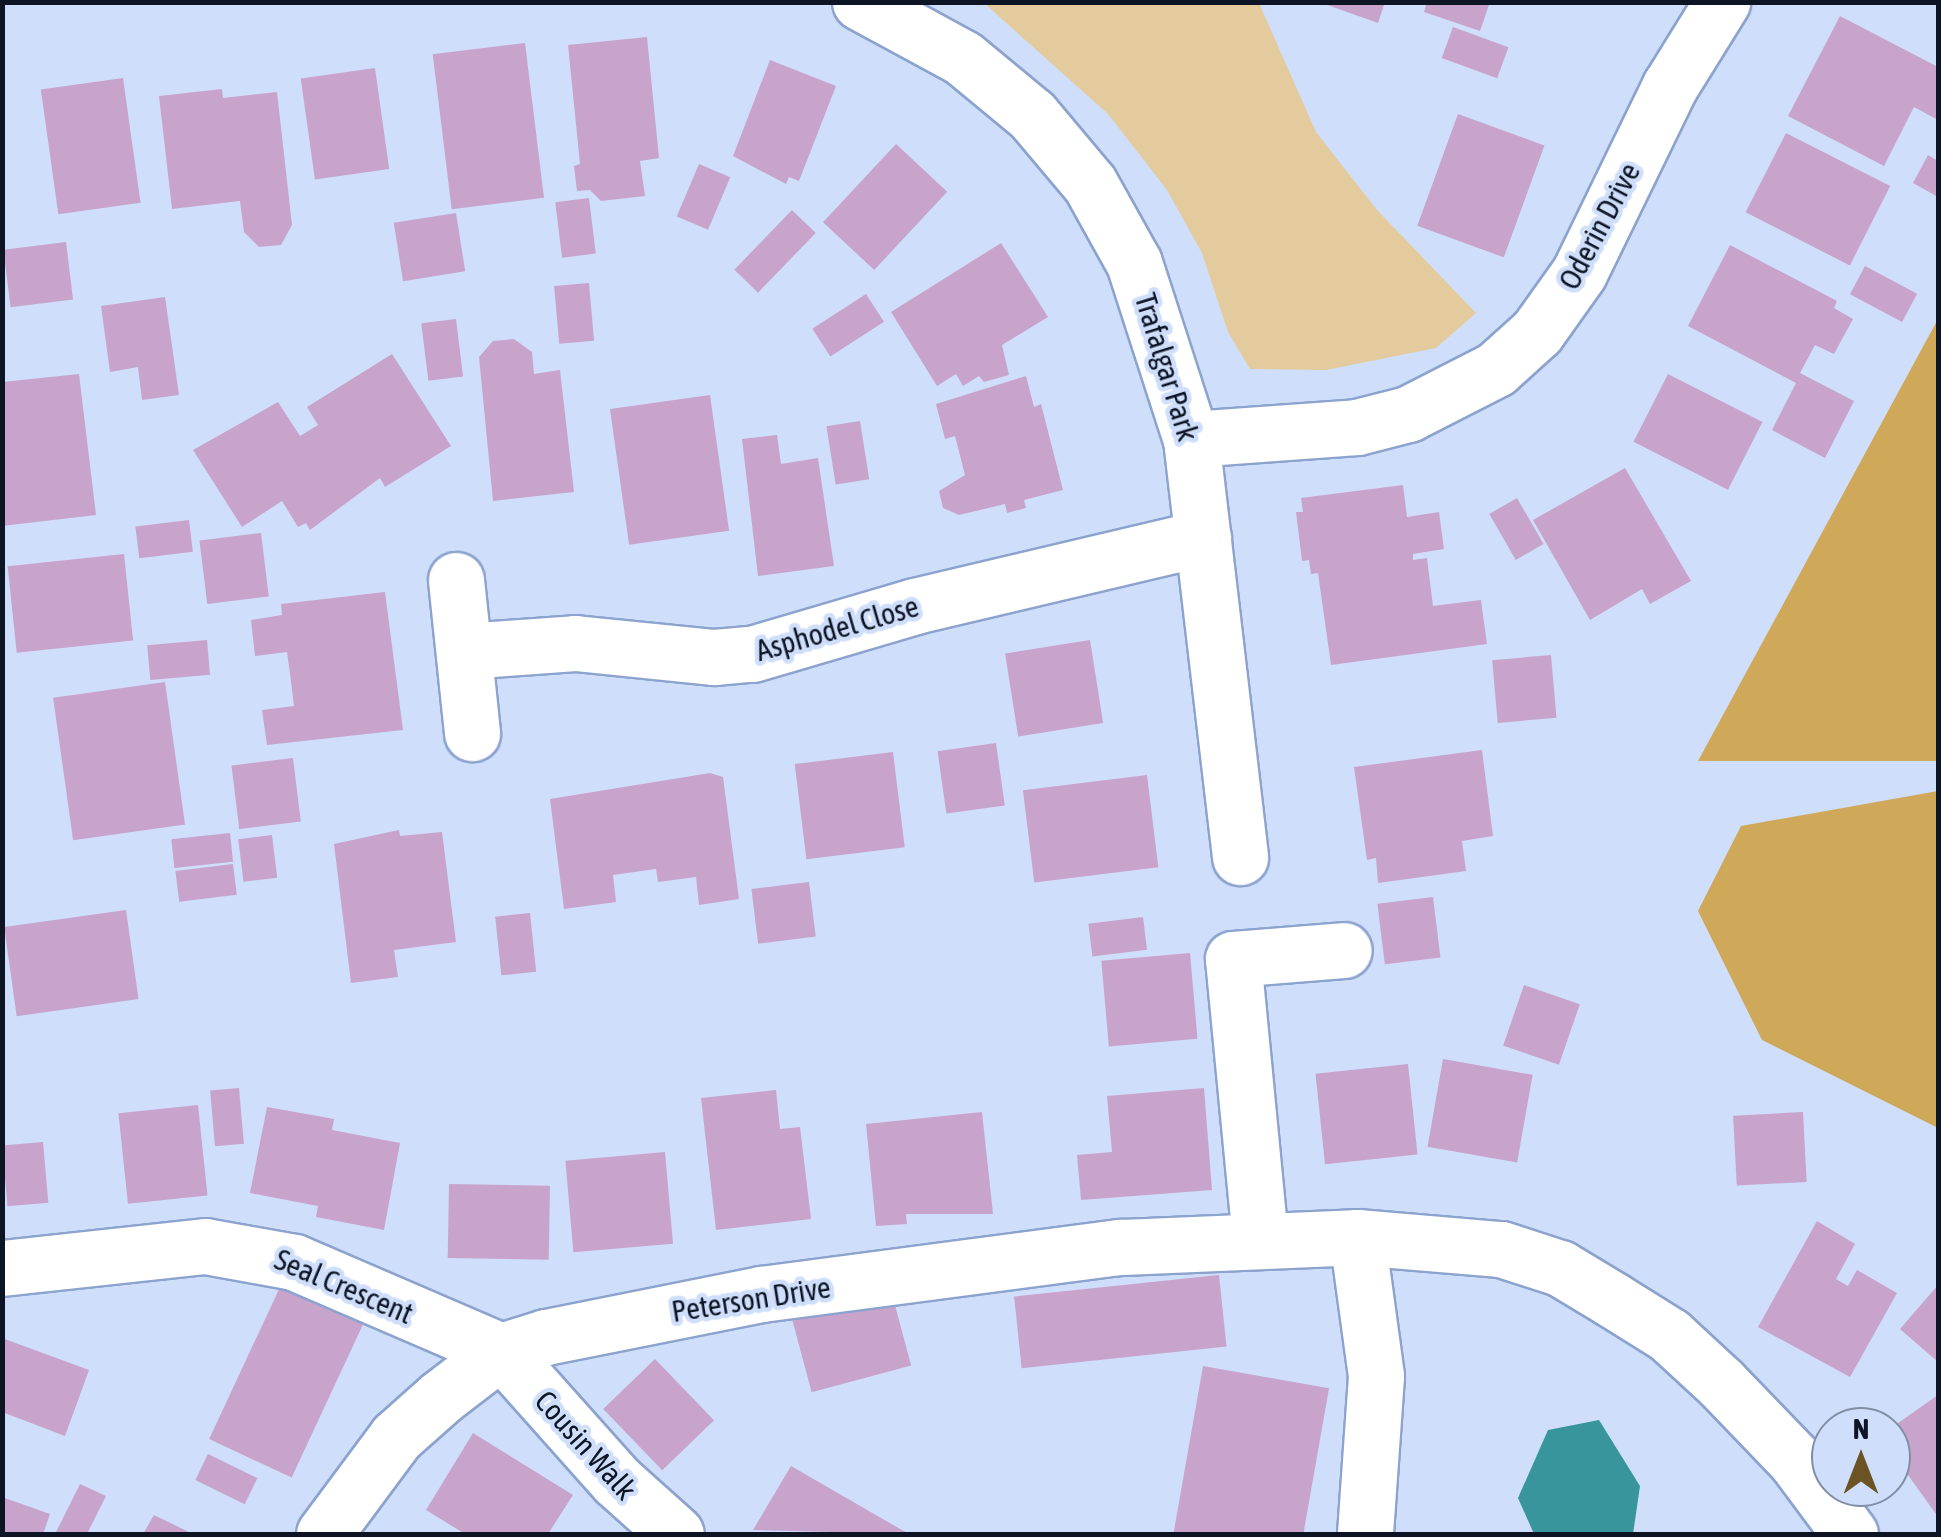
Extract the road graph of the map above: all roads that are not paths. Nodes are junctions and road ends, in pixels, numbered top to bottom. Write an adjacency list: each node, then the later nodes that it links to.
1 (860, 2): 3 (street, Trafalgar Park)
2 (1722, 2): 3 (street, Oderin Drive)
3 (1192, 440): 4 (street, Trafalgar Park)
4 (1203, 538): 6 (street, Asphodel Close); 8 (street, Trafalgar Park)
5 (456, 580): 6 (street)
6 (464, 651): 7 (street)
7 (472, 733)
8 (1240, 857)
9 (1344, 950): 11 (street)
10 (1357, 1236): 11 (street, Peterson Drive); 16 (street); 17 (street, Peterson Drive)
11 (1260, 1239): 13 (street, Peterson Drive)
12 (2, 1268): 13 (street, Seal Crescent)
13 (501, 1351): 14 (street, Peterson Drive); 15 (street, Cousin Walk)
14 (324, 1534)
15 (676, 1534)
16 (1365, 1534)
17 (1850, 1534)

